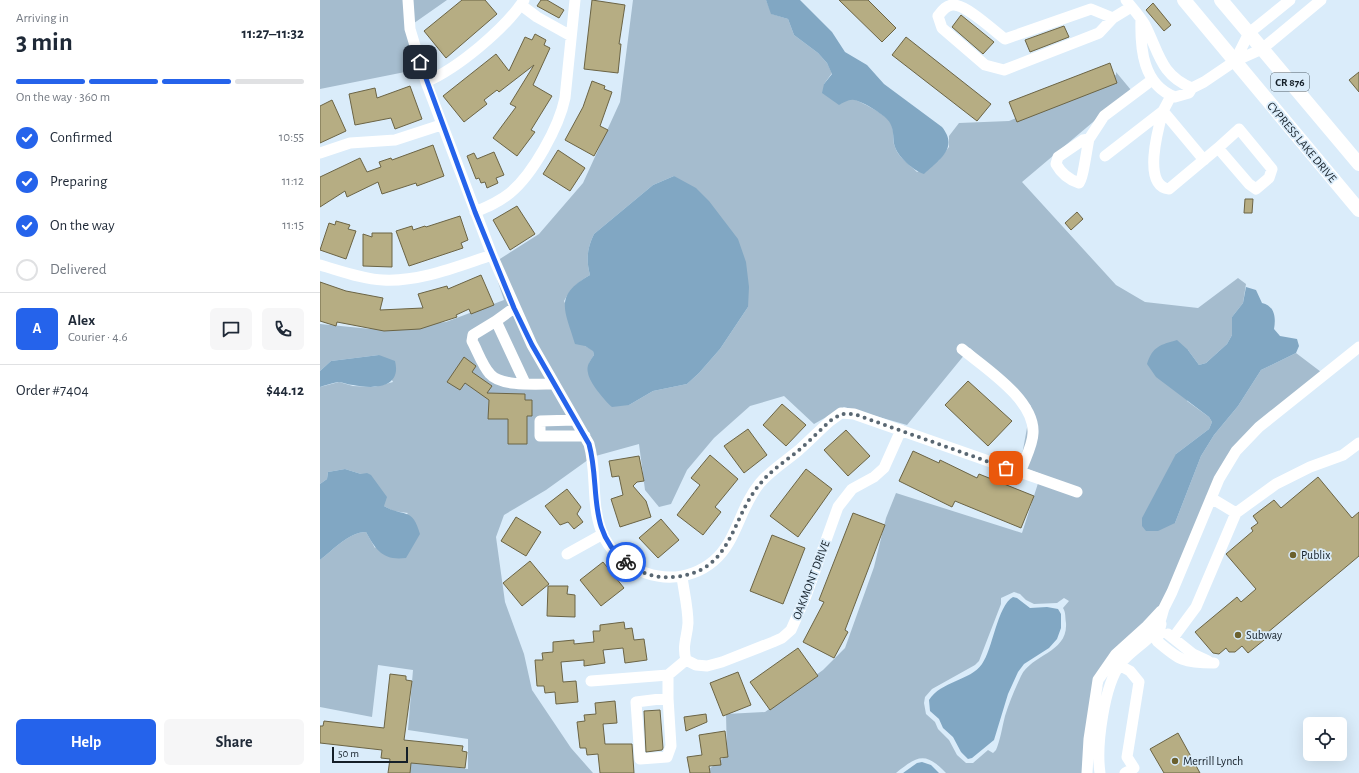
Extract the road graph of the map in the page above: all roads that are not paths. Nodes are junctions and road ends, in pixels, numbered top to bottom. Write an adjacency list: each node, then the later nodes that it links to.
1 (408, 0): 16 (street)
2 (575, 0): 12 (street)
3 (1184, 0): 14 (main road, CYPRESS LAKE DRIVE / CR 876)
4 (1221, 0): 11 (main road, CR 876)
5 (1290, 0): 11 (street)
6 (1321, 0): 13 (street)
7 (522, 2): 12 (street); 16 (street)
8 (1128, 3): 9 (street); 10 (street)
9 (1113, 18): 9 (street)
10 (1141, 19): 15 (street); 17 (street)
11 (1249, 34): 13 (main road, CR 876); 14 (street)
12 (571, 36): 28 (street)
13 (1262, 49): 14 (street); 26 (main road, CR 876)
14 (1235, 61): 17 (street); 27 (main road, CYPRESS LAKE DRIVE / CR 876)
15 (1152, 80): 18 (street); 21 (street)
16 (426, 82): 20 (street)
17 (1192, 88): 18 (street)
18 (1171, 96): 19 (street)
19 (1163, 111): 24 (street); 25 (street); 25 (street)
20 (441, 125): 23 (street); 28 (street)
21 (1089, 139)
22 (1218, 148): 22 (street); 25 (street)
23 (320, 153)
24 (1105, 156)
25 (1204, 160)
26 (1359, 164)
27 (1359, 210)
28 (475, 212): 29 (street)
29 (492, 255): 30 (street); 31 (street)
30 (320, 266)
31 (514, 308): 32 (street); 36 (street)
32 (496, 321): 35 (street); 35 (street)
33 (1359, 347): 43 (street)
34 (962, 349): 41 (street)
35 (524, 383): 36 (street)
36 (554, 384): 37 (street)
37 (575, 420): 39 (street); 39 (street)
38 (901, 430): 41 (street); 47 (street); 51 (street, OAKMONT DRIVE)
39 (585, 436): 45 (street)
40 (1359, 443): 44 (street)
41 (1020, 473): 42 (street)
42 (1077, 492)
43 (1211, 498): 44 (street); 48 (street)
44 (1236, 513): 50 (street)
45 (603, 534): 46 (street); 47 (street)
46 (567, 554)
47 (682, 577): 51 (street)
48 (1164, 608): 49 (street); 52 (street)
49 (1160, 629): 50 (street); 50 (street)
50 (1173, 638)
51 (686, 660): 53 (street)
52 (1115, 663): 56 (street); 57 (street); 58 (street)
53 (668, 675): 54 (street); 55 (street)
54 (592, 681)
55 (668, 698): 55 (street)
56 (1132, 771)
57 (1087, 773)
58 (1100, 773)

